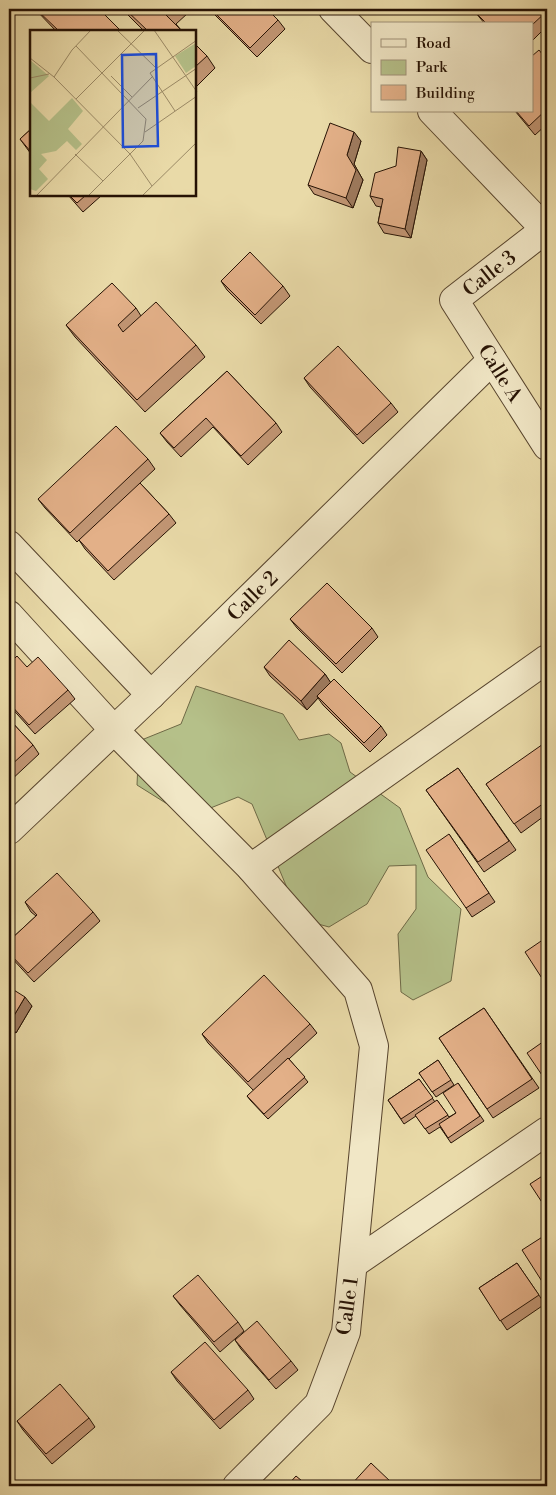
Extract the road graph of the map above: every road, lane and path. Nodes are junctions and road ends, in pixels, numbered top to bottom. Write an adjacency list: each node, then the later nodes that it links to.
1 (333, 9): 2 (street)
2 (371, 48)
3 (433, 112): 4 (street)
4 (546, 228): 5 (street, Calle 3)
5 (454, 300): 6 (street, Calle A)
6 (492, 360): 7 (street, Calle A); 11 (street, Calle 2)
7 (547, 446)
8 (9, 545): 11 (street)
9 (9, 615): 12 (street)
10 (547, 659): 14 (street)
11 (151, 695): 12 (street, Calle 2)
12 (114, 730): 13 (street, Calle 2); 14 (street)
13 (9, 830)
14 (250, 868): 16 (street)
15 (547, 1131): 16 (street, Calle 1)
16 (353, 1264): 17 (street, Calle 1)
17 (237, 1486)

